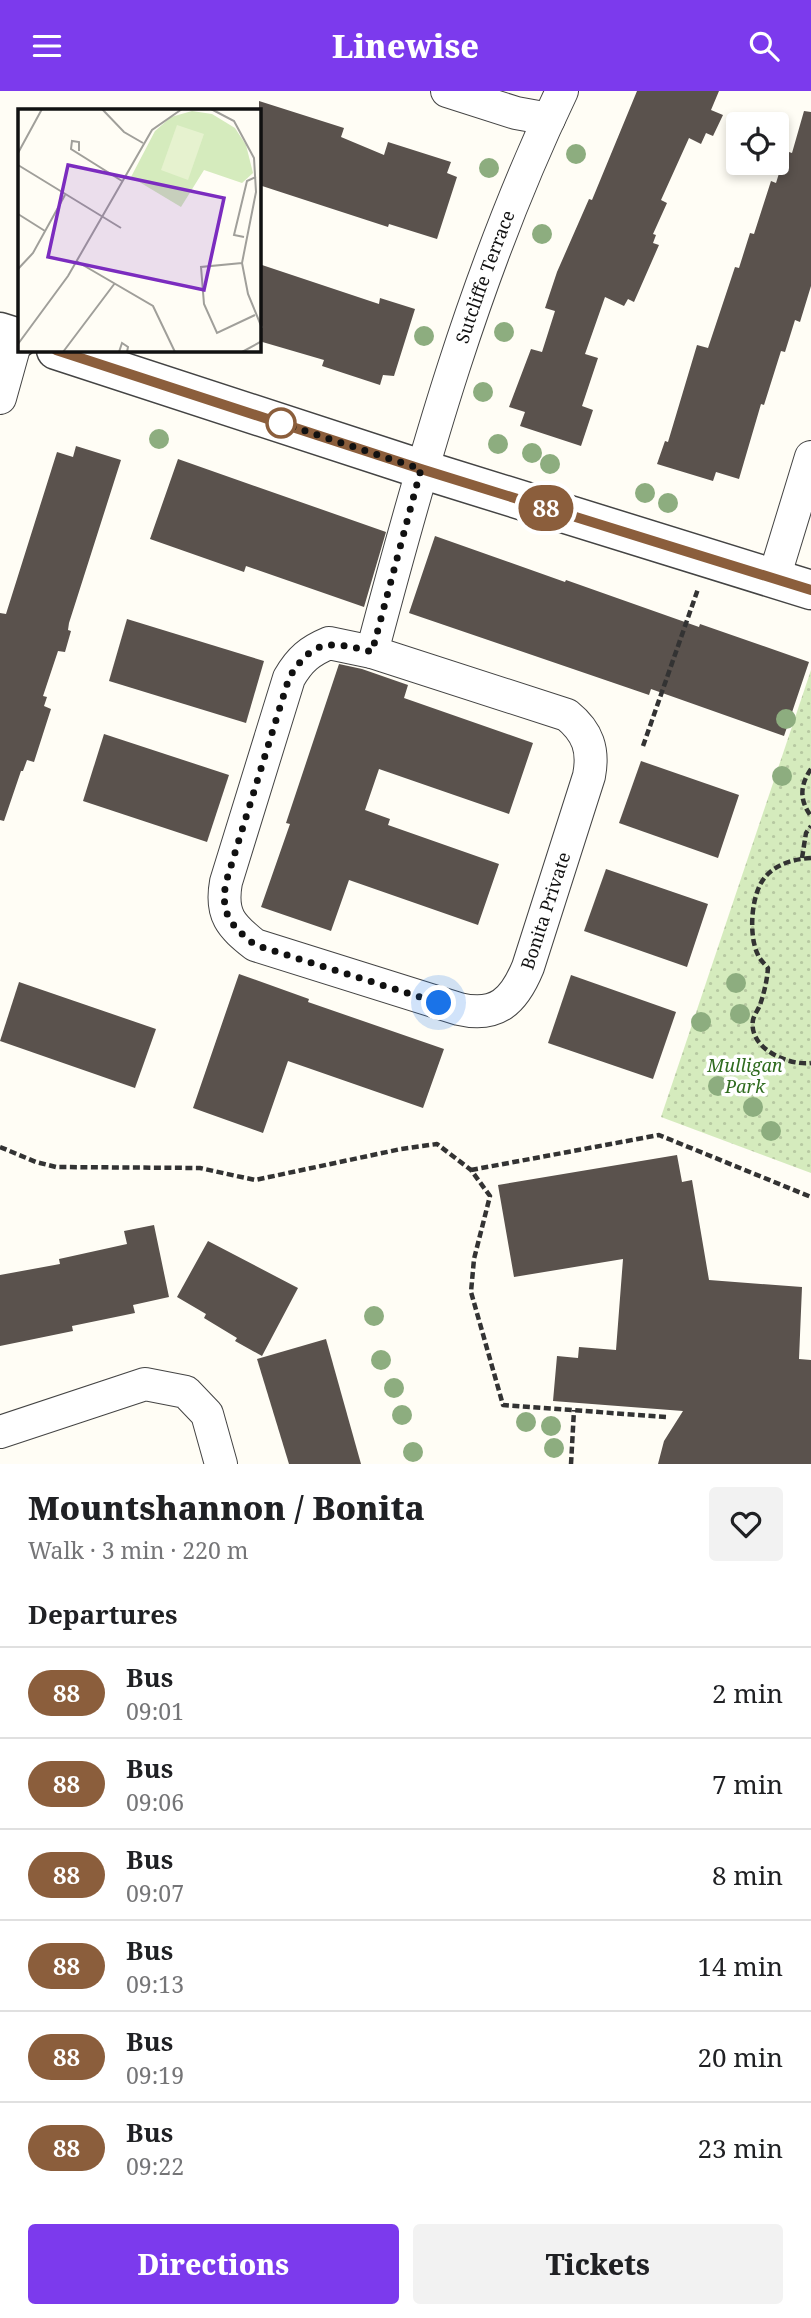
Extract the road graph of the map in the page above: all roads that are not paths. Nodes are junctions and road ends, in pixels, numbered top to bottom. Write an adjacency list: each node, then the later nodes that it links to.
1 (447, 91): 3 (street)
2 (562, 91): 3 (street, Sutcliffe Terrace)
3 (548, 119): 8 (street, Sutcliffe Terrace)
4 (12, 336): 6 (street)
5 (62, 352): 8 (street)
6 (0, 398)
7 (811, 457): 9 (street)
8 (421, 469): 9 (street); 11 (street)
9 (775, 578): 10 (street)
10 (811, 590)
11 (372, 652): 11 (street, Bonita Private)
12 (0, 1433): 13 (street)
13 (221, 1464)

